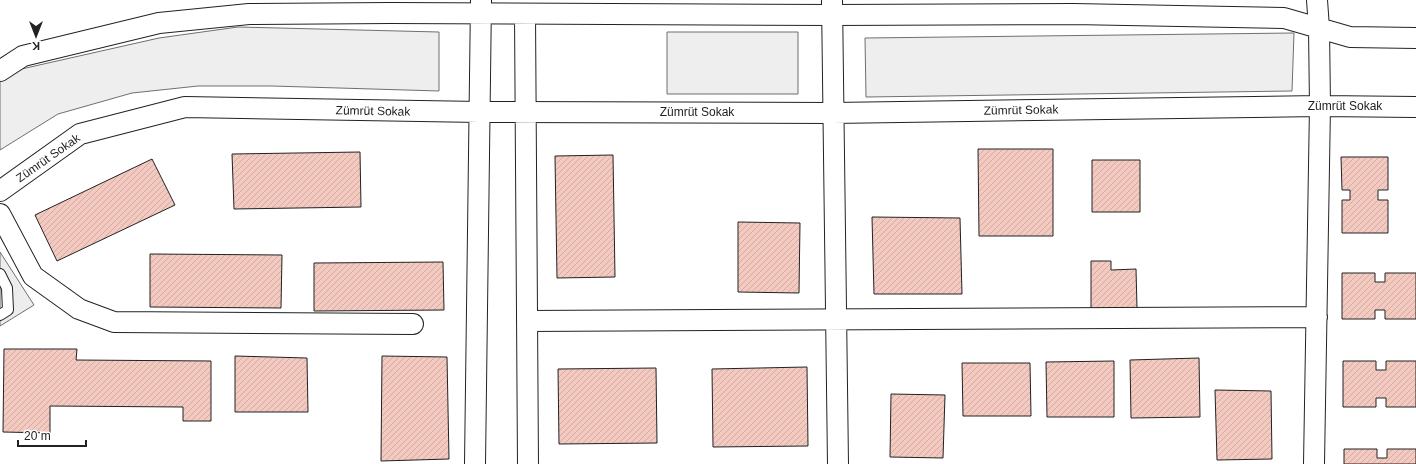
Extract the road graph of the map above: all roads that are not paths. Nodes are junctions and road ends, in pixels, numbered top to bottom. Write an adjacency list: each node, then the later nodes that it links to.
1 (1317, 0): 6 (street)
2 (481, 7): 5 (street); 8 (street); 11 (street)
3 (1073, 7): 4 (street); 6 (street)
4 (832, 8): 5 (street); 13 (street)
5 (525, 14): 12 (street)
6 (1319, 28): 7 (street); 9 (street)
7 (1416, 38)
8 (0, 71)
9 (1320, 106): 10 (street, Zümrüt Sokak); 13 (street, Zümrüt Sokak); 18 (street)
10 (1416, 107)
11 (480, 112): 12 (street, Zümrüt Sokak); 14 (street, Zümrüt Sokak); 22 (street)
12 (526, 112): 13 (street, Zümrüt Sokak); 20 (street)
13 (833, 113): 19 (street)
14 (0, 191)
15 (0, 214): 21 (street)
16 (0, 274): 17 (lane)
17 (0, 315)
18 (1316, 317): 19 (street); 25 (street)
19 (836, 319): 20 (street); 24 (street)
20 (527, 321): 23 (street)
21 (413, 324)
22 (475, 464)
23 (528, 464)
24 (838, 464)
25 (1314, 464)

